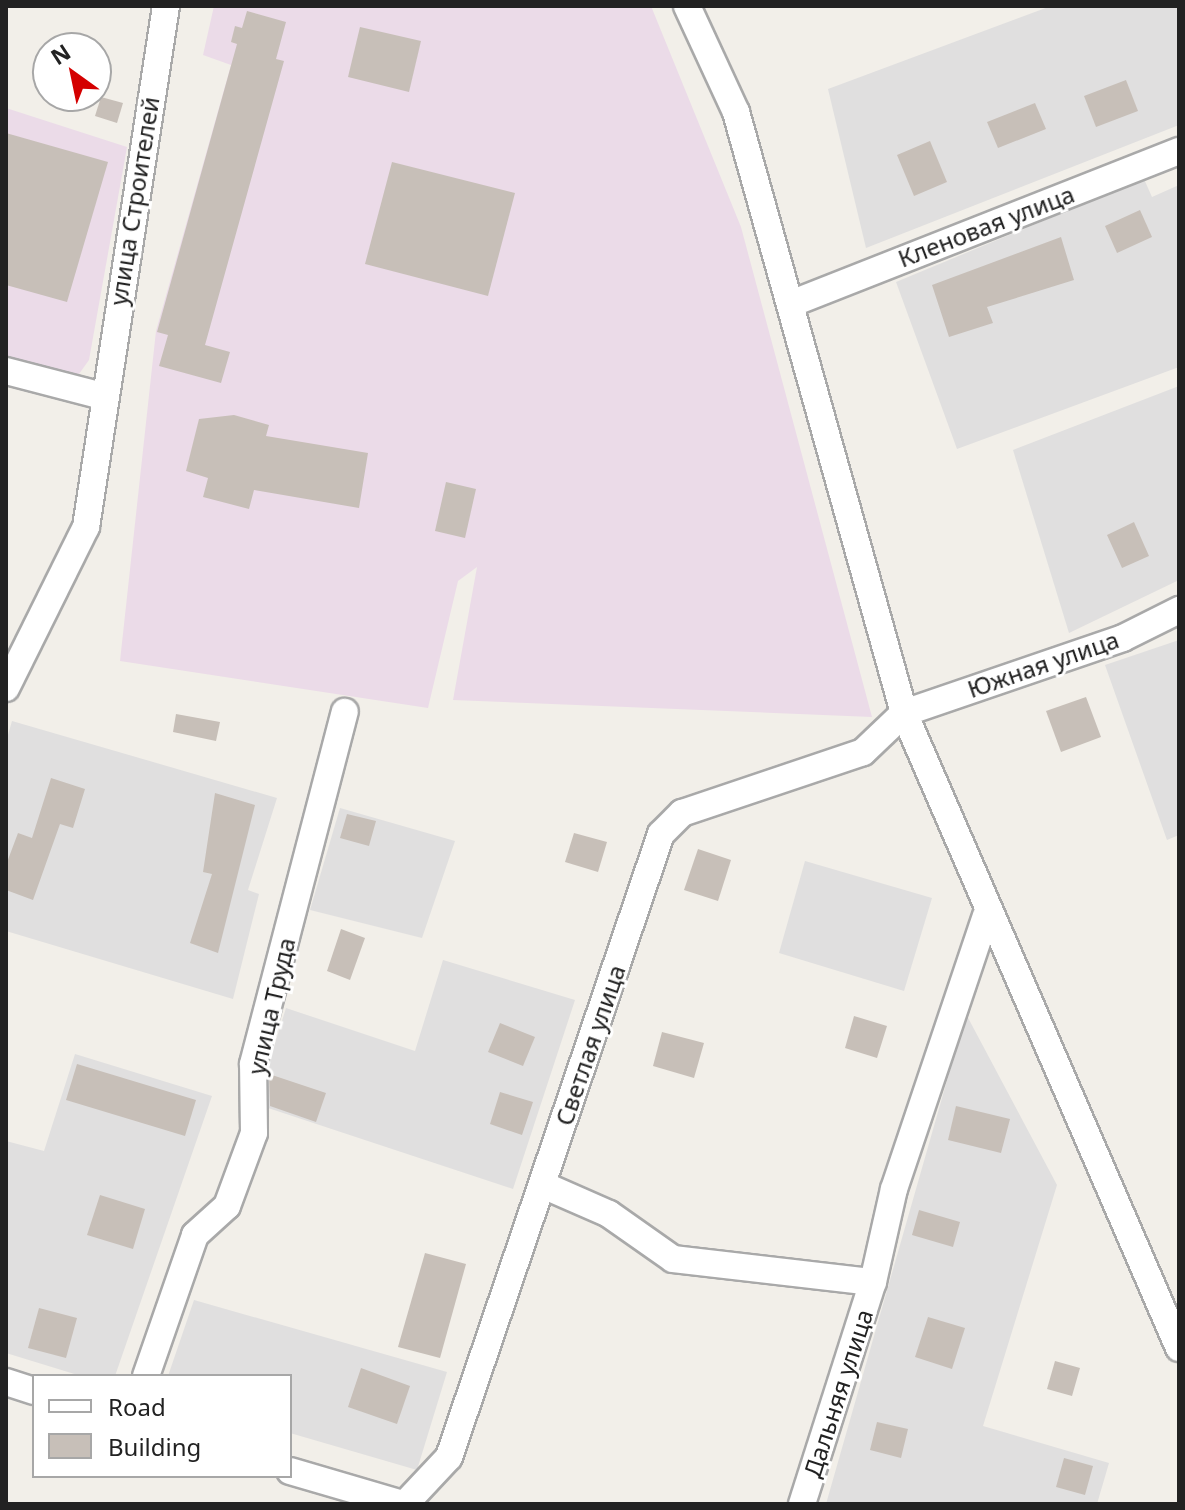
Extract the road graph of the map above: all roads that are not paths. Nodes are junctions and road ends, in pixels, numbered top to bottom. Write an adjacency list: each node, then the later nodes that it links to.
1 (166, 6): 6 (street, улица Строителей)
2 (687, 6): 4 (street)
3 (1179, 151): 4 (street, Кленовая улица)
4 (793, 303): 10 (street)
5 (6, 371): 6 (street)
6 (103, 396): 8 (street, улица Строителей)
7 (1179, 610): 10 (street, Южная улица)
8 (6, 688)
9 (345, 712): 15 (street, улица Труда)
10 (904, 713): 11 (street); 12 (street, Светлая улица)
11 (986, 916): 13 (street, Дальняя улица); 14 (street)
12 (543, 1185): 13 (street); 19 (street, Светлая улица)
13 (873, 1282): 20 (street, Дальняя улица)
14 (1179, 1348)
15 (147, 1374)
16 (6, 1382): 17 (street)
17 (32, 1390)
18 (292, 1472): 19 (street)
19 (404, 1504)
20 (802, 1504)

